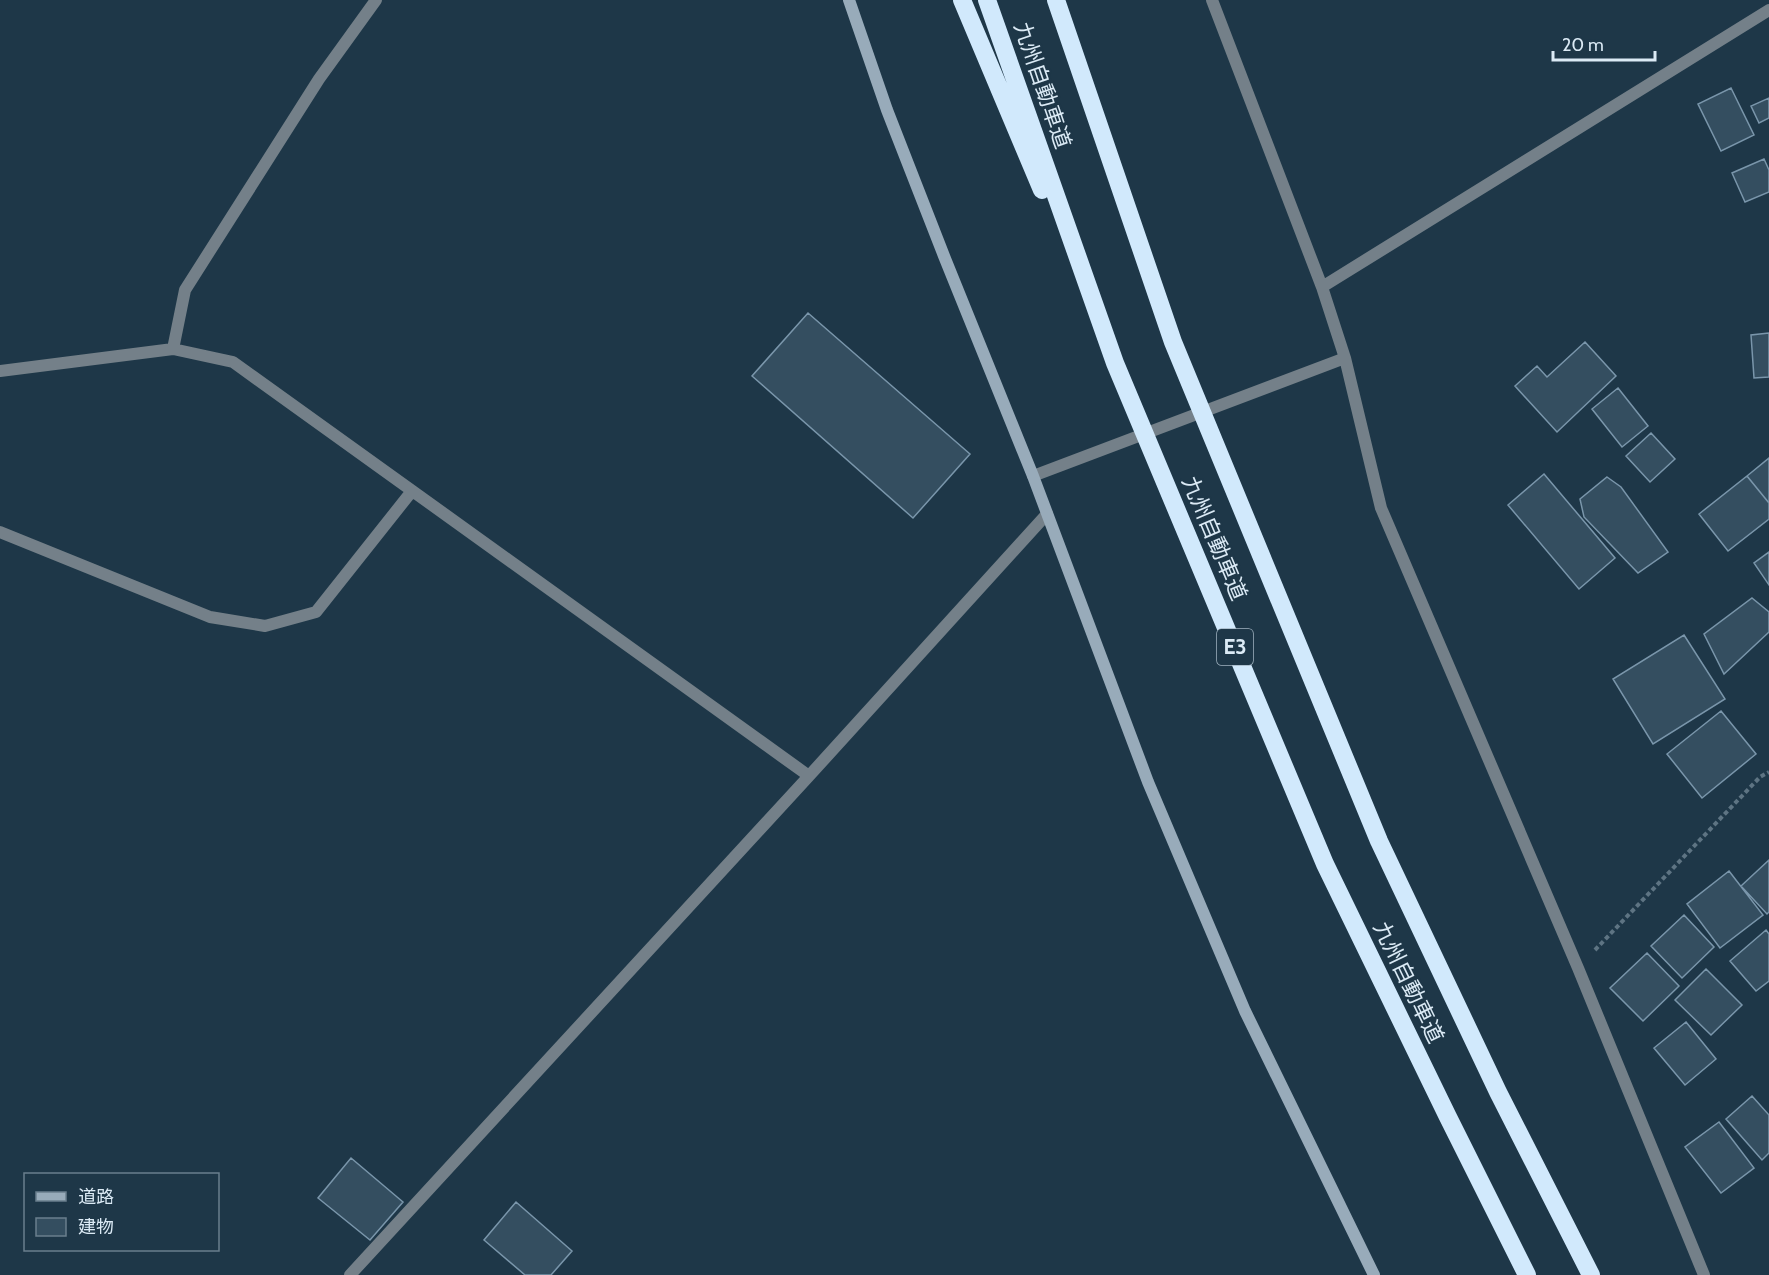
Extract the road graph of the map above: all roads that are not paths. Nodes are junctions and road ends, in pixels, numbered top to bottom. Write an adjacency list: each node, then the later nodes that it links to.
1 (376, 0): 9 (street)
2 (849, 0): 13 (street)
3 (962, 0): 11 (highway)
4 (987, 0): 11 (highway, 九州自動車道 / E3)
5 (1056, 0): 21 (highway, 九州自動車道)
6 (1212, 0): 8 (street)
7 (1769, 10): 8 (street)
8 (1322, 287): 10 (street)
9 (173, 349): 12 (street); 14 (street)
10 (1345, 358): 13 (street); 22 (street)
11 (1115, 363): 20 (highway, 九州自動車道 / E3)
12 (0, 370)
13 (1034, 476): 15 (street)
14 (412, 491): 16 (street); 17 (street)
15 (1047, 513): 17 (street); 19 (street)
16 (0, 532)
17 (810, 776): 18 (street)
18 (350, 1275)
19 (1374, 1275)
20 (1527, 1275)
21 (1591, 1275)
22 (1704, 1275)

